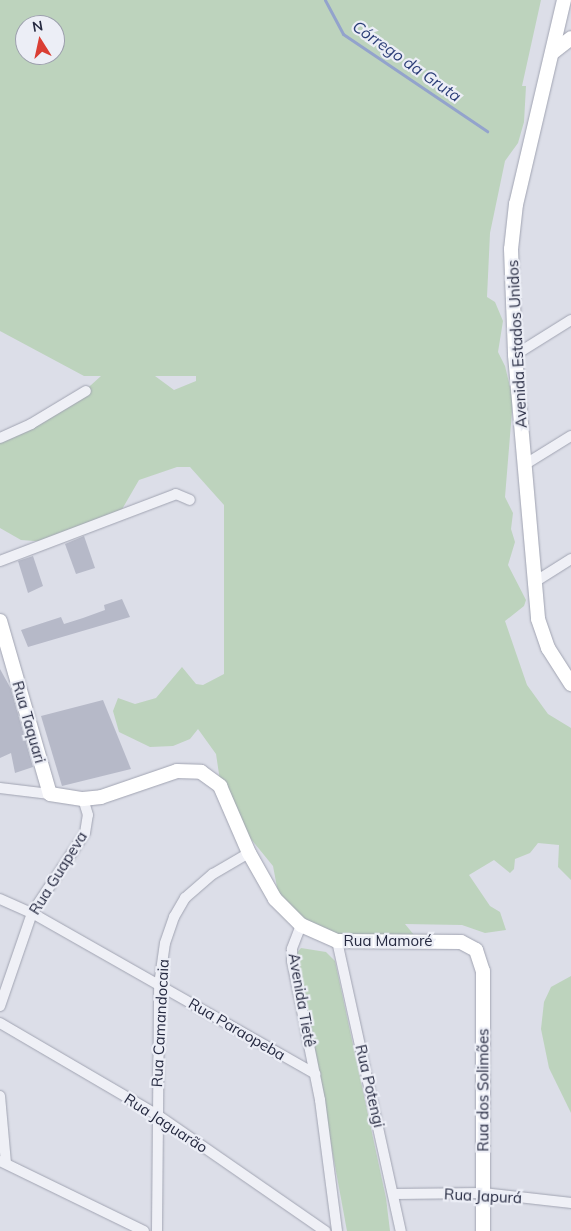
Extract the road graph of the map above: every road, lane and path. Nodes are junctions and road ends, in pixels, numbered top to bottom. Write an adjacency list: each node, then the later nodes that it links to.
1 (564, 0): 3 (street, Avenida Estados Unidos)
2 (571, 38): 3 (street)
3 (551, 54): 5 (street, Avenida Estados Unidos)
4 (571, 320): 5 (street)
5 (515, 355): 9 (street, Avenida Estados Unidos)
6 (86, 391): 8 (street)
7 (571, 436): 9 (street)
8 (0, 438)
9 (524, 465): 13 (street, Avenida Estados Unidos)
10 (190, 500): 12 (street)
11 (571, 559): 13 (street)
12 (0, 561)
13 (533, 583): 15 (street, Avenida Estados Unidos)
14 (0, 621): 17 (street, Rua Taquari)
15 (570, 680)
16 (0, 788): 17 (street)
17 (50, 794): 18 (street)
18 (83, 799): 19 (street); 21 (street, Rua Guapeva)
19 (249, 853): 22 (street); 25 (street, Rua Camandocaia)
20 (0, 899): 21 (street, Rua Paraopeba)
21 (32, 913): 25 (street, Rua Paraopeba); 26 (street, Rua Guapeva)
22 (301, 926): 23 (street, Rua Mamoré); 28 (street, Avenida Tietê)
23 (337, 941): 24 (street, Rua Mamoré); 33 (street, Rua Potengi)
24 (476, 950): 32 (street, Rua dos Solimões)
25 (159, 985): 28 (street, Rua Paraopeba); 30 (street, Rua Camandocaia)
26 (0, 1006)
27 (0, 1023): 30 (street, Rua Jaguarão)
28 (315, 1074): 38 (street, Avenida Tietê)
29 (0, 1096): 31 (street)
30 (156, 1114): 36 (street, Rua Camandocaia); 37 (street, Rua Jaguarão)
31 (3, 1162): 35 (street)
32 (483, 1193): 33 (street, Rua Japurá); 34 (street, Rua Japurá); 40 (street, Rua dos Solimões)
33 (395, 1194): 39 (street, Rua Potengi)
34 (571, 1203)
35 (144, 1231)
36 (156, 1231)
37 (326, 1231)
38 (337, 1231)
39 (401, 1231)
40 (483, 1231)

